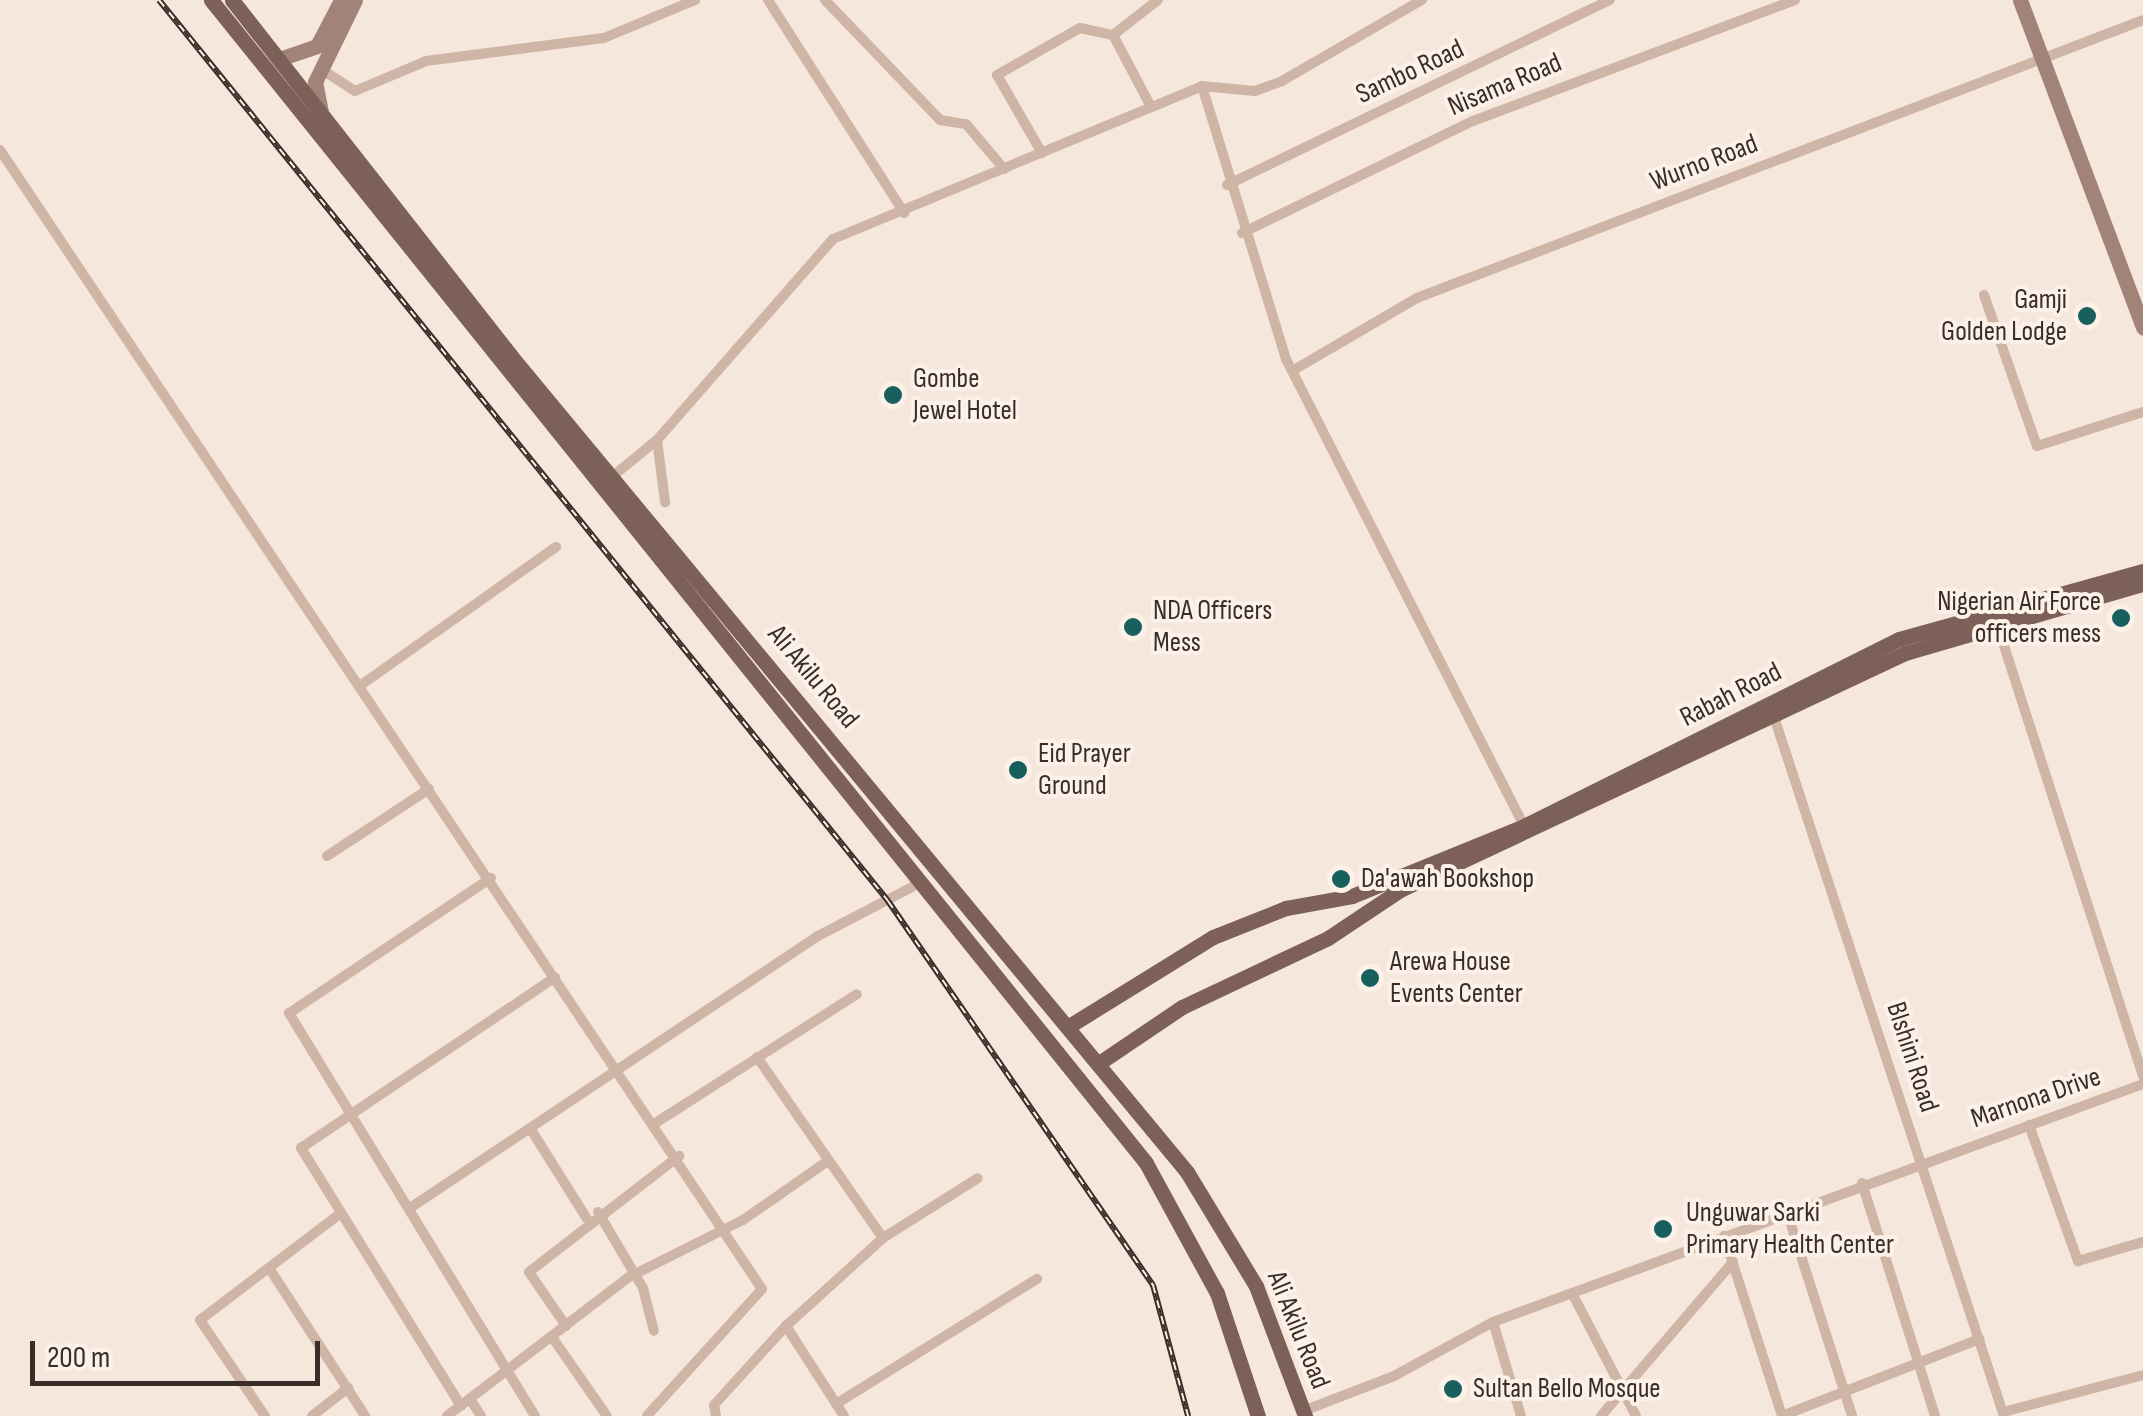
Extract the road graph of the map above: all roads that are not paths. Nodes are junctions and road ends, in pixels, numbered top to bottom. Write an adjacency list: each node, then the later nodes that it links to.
1 (211, 0): 28 (main road, Ali Akilu Road)
2 (232, 0): 16 (main road, Ali Akilu Road)
3 (341, 0): 16 (street)
4 (355, 0): 17 (street)
5 (695, 0): 17 (street)
6 (768, 0): 25 (street)
7 (825, 0): 23 (street)
8 (1158, 0): 14 (street)
9 (1422, 0): 18 (street)
10 (1610, 0): 24 (street, Sambo Road)
11 (1796, 0): 26 (street, Nisama Road)
12 (2020, 0): 15 (street)
13 (2143, 20): 15 (street, Wurno Road)
14 (1113, 35): 19 (street); 22 (street)
15 (2043, 57): 29 (street); 30 (street, Wurno Road)
16 (278, 60): 20 (main road, Ali Akilu Road)
17 (321, 69): 20 (street)
18 (1202, 86): 19 (street); 24 (street)
19 (1149, 103): 22 (street)
20 (322, 112): 28 (main road, Ali Akilu Road)
21 (0, 150): 39 (street)
22 (1042, 153): 23 (street)
23 (1004, 169): 25 (street)
24 (1227, 185): 26 (street)
25 (904, 213): 32 (street)
26 (1242, 233): 30 (street)
27 (1984, 295): 31 (street)
28 (456, 298): 33 (main road, Ali Akilu Road); 45 (main road, Ali Akilu Road)
29 (2143, 328)
30 (1292, 371): 42 (street)
31 (2143, 412)
32 (657, 440): 33 (street); 34 (street)
33 (614, 476): 48 (main road, Ali Akilu Road)
34 (666, 502)
35 (556, 548): 39 (street)
36 (2143, 571): 42 (main road, Rabah Road)
37 (2143, 584): 38 (main road, Rabah Road)
38 (1996, 621): 40 (main road, Rabah Road); 52 (street)
39 (361, 685): 41 (street)
40 (1773, 714): 50 (main road, Rabah Road); 60 (street, BIshini Road)
41 (429, 789): 43 (street); 44 (street)
42 (1524, 826): 48 (main road, Rabah Road)
43 (328, 856)
44 (491, 878): 46 (street); 54 (street)
45 (920, 883): 51 (street); 104 (main road, Ali Akilu Road)
46 (556, 977): 51 (street); 54 (street)
47 (856, 994): 49 (street)
48 (1069, 1026): 50 (main road, Ali Akilu Road)
49 (757, 1057): 55 (street); 59 (street)
50 (1099, 1063): 92 (main road, Ali Akilu Road)
51 (621, 1069): 55 (street); 57 (street)
52 (2143, 1076)
53 (2143, 1084): 56 (street, Marnona Drive)
54 (350, 1113): 63 (street); 66 (street)
55 (657, 1122): 58 (street)
56 (2029, 1126): 60 (street, Marnona Drive); 71 (street)
57 (530, 1128): 63 (street); 67 (street)
58 (679, 1156): 64 (street); 68 (street)
59 (828, 1161): 68 (street); 70 (street)
60 (1921, 1161): 62 (street, Marnona Drive); 82 (street, BIshini Road)
61 (978, 1178): 70 (street)
62 (1862, 1183): 65 (street, Marnona Drive); 83 (street)
63 (410, 1208): 84 (street)
64 (598, 1212): 67 (street); 74 (street)
65 (1786, 1212): 69 (street, Marnona Drive); 88 (street)
66 (341, 1213): 73 (street); 89 (street)
67 (587, 1219): 78 (street)
68 (724, 1230): 74 (street); 101 (street)
69 (1724, 1236): 72 (street); 76 (street, Marnona Drive)
70 (883, 1238): 79 (street)
71 (2143, 1242)
72 (1733, 1262): 87 (street); 108 (street)
73 (271, 1271): 86 (street); 94 (street)
74 (634, 1274): 78 (street); 80 (street)
75 (1037, 1279): 90 (street)
76 (1573, 1294): 77 (street, Marnona Drive); 87 (street)
77 (1493, 1322): 92 (street, Marnona Drive); 105 (street)
78 (566, 1326): 81 (street)
79 (786, 1326): 90 (street); 102 (street)
80 (654, 1331)
81 (552, 1337): 84 (street); 100 (street)
82 (1979, 1338): 83 (street); 93 (street, BIshini Road)
83 (1918, 1362): 88 (street); 110 (street)
84 (506, 1372): 89 (street); 99 (street)
85 (2143, 1375): 93 (street)
86 (348, 1388): 95 (street); 96 (street)
87 (1618, 1390): 106 (street); 107 (street)
88 (1844, 1391): 91 (street); 109 (street)
89 (465, 1402): 97 (street); 98 (street)
90 (836, 1404): 103 (street)
91 (1806, 1411): 108 (street)
92 (1304, 1414)
93 (2004, 1414)
94 (265, 1416)
95 (312, 1416)
96 (365, 1416)
97 (448, 1416)
98 (480, 1416)
99 (535, 1416)
100 (607, 1416)
101 (647, 1416)
102 (716, 1416)
103 (844, 1416)
104 (1258, 1416)
105 (1521, 1416)
106 (1601, 1416)
107 (1636, 1416)
108 (1782, 1416)
109 (1852, 1416)
110 (1935, 1416)

